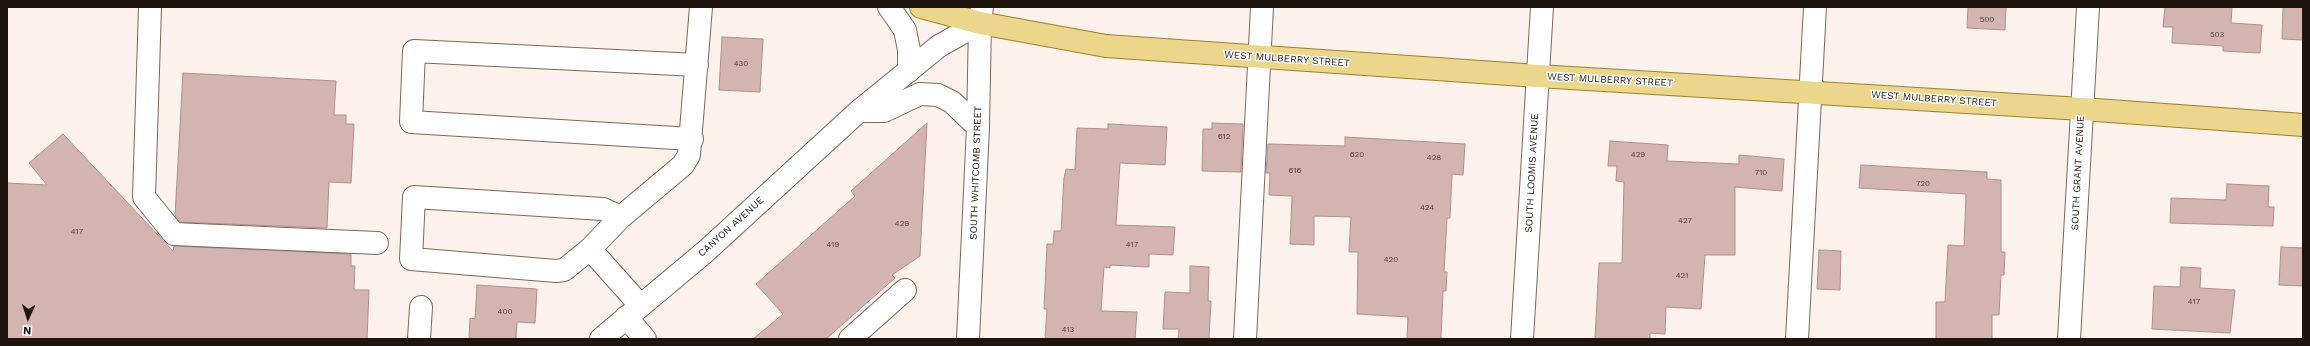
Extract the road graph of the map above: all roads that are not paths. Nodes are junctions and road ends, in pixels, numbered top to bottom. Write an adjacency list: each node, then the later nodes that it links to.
1 (150, 7): 21 (street)
2 (701, 7): 11 (street)
3 (889, 7): 12 (street)
4 (921, 7): 9 (main road, WEST MULBERRY STREET)
5 (1262, 7): 10 (street)
6 (1542, 7): 13 (street, SOUTH LOOMIS AVENUE)
7 (1815, 7): 14 (street)
8 (2088, 7): 15 (street, SOUTH GRANT AVENUE)
9 (981, 15): 10 (main road, WEST MULBERRY STREET); 12 (street, CANYON AVENUE); 18 (street, SOUTH WHITCOMB STREET)
10 (1259, 58): 13 (main road, WEST MULBERRY STREET); 31 (street)
11 (697, 65): 19 (street); 19 (street)
12 (909, 71): 16 (street, CANYON AVENUE)
13 (1538, 76): 14 (main road, WEST MULBERRY STREET); 32 (street, SOUTH LOOMIS AVENUE)
14 (1810, 92): 15 (main road, WEST MULBERRY STREET); 33 (street)
15 (2082, 109): 17 (main road, WEST MULBERRY STREET); 34 (street, SOUTH GRANT AVENUE)
16 (859, 111): 18 (street); 25 (street, CANYON AVENUE)
17 (2303, 125)
18 (978, 127): 30 (street, SOUTH WHITCOMB STREET)
19 (692, 139): 20 (street)
20 (622, 217): 22 (street); 22 (street)
21 (377, 243)
22 (590, 249): 25 (street)
23 (905, 290): 29 (street)
24 (421, 307): 26 (street)
25 (633, 311): 27 (street, CANYON AVENUE); 28 (street)
26 (419, 339)
27 (601, 339)
28 (645, 339)
29 (850, 339)
30 (968, 339)
31 (1246, 339)
32 (1522, 339)
33 (1797, 339)
34 (2069, 339)

